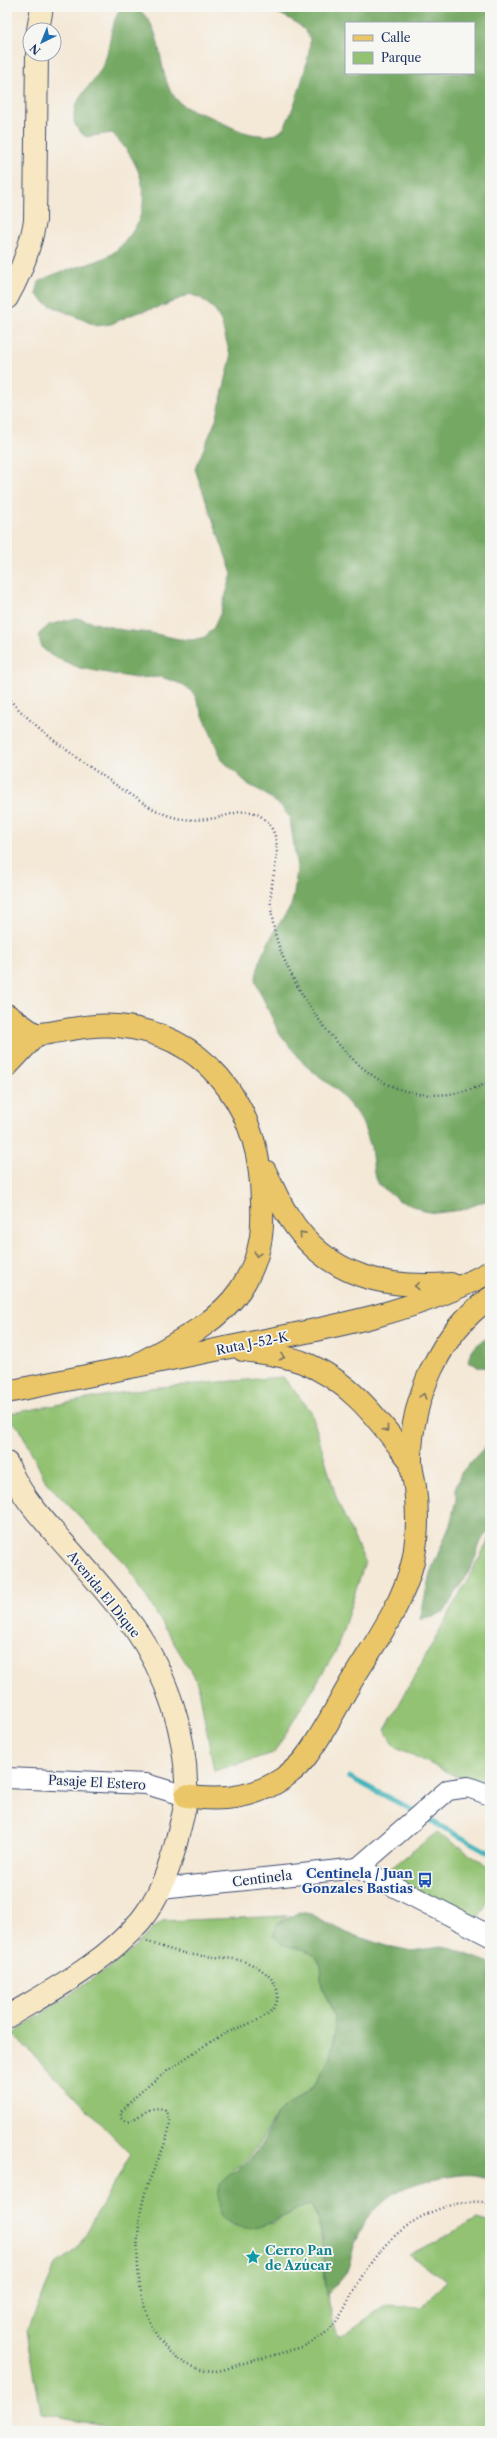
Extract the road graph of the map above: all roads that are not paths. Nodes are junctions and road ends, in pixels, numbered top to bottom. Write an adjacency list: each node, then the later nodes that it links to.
1 (42, 7): 2 (main road)
2 (39, 22)
3 (37, 62): 4 (main road)
4 (7, 298)
5 (7, 1015): 6 (main road)
6 (36, 1035): 7 (main road); 8 (main road)
7 (10, 1053)
8 (259, 1160): 10 (main road, one-way to 8); 13 (main road, one-way to 13)
9 (490, 1272): 10 (main road, Ruta J-52-K)
10 (470, 1283): 12 (main road, Ruta J-52-K)
11 (490, 1298): 15 (main road, one-way to 11)
12 (230, 1347): 13 (main road, Ruta J-52-K); 15 (main road, one-way to 15)
13 (135, 1366): 14 (main road, Ruta J-52-K)
14 (7, 1392)
15 (411, 1462): 19 (main road)
16 (7, 1463): 19 (main road, Avenida El Dique)
17 (7, 1778): 19 (street, Pasaje El Estero)
18 (490, 1795): 20 (street)
19 (186, 1796): 21 (main road, Avenida El Dique)
20 (358, 1868): 21 (street, Centinela); 22 (street)
21 (161, 1889): 23 (main road, Avenida El Dique)
22 (490, 1936)
23 (7, 2016)

